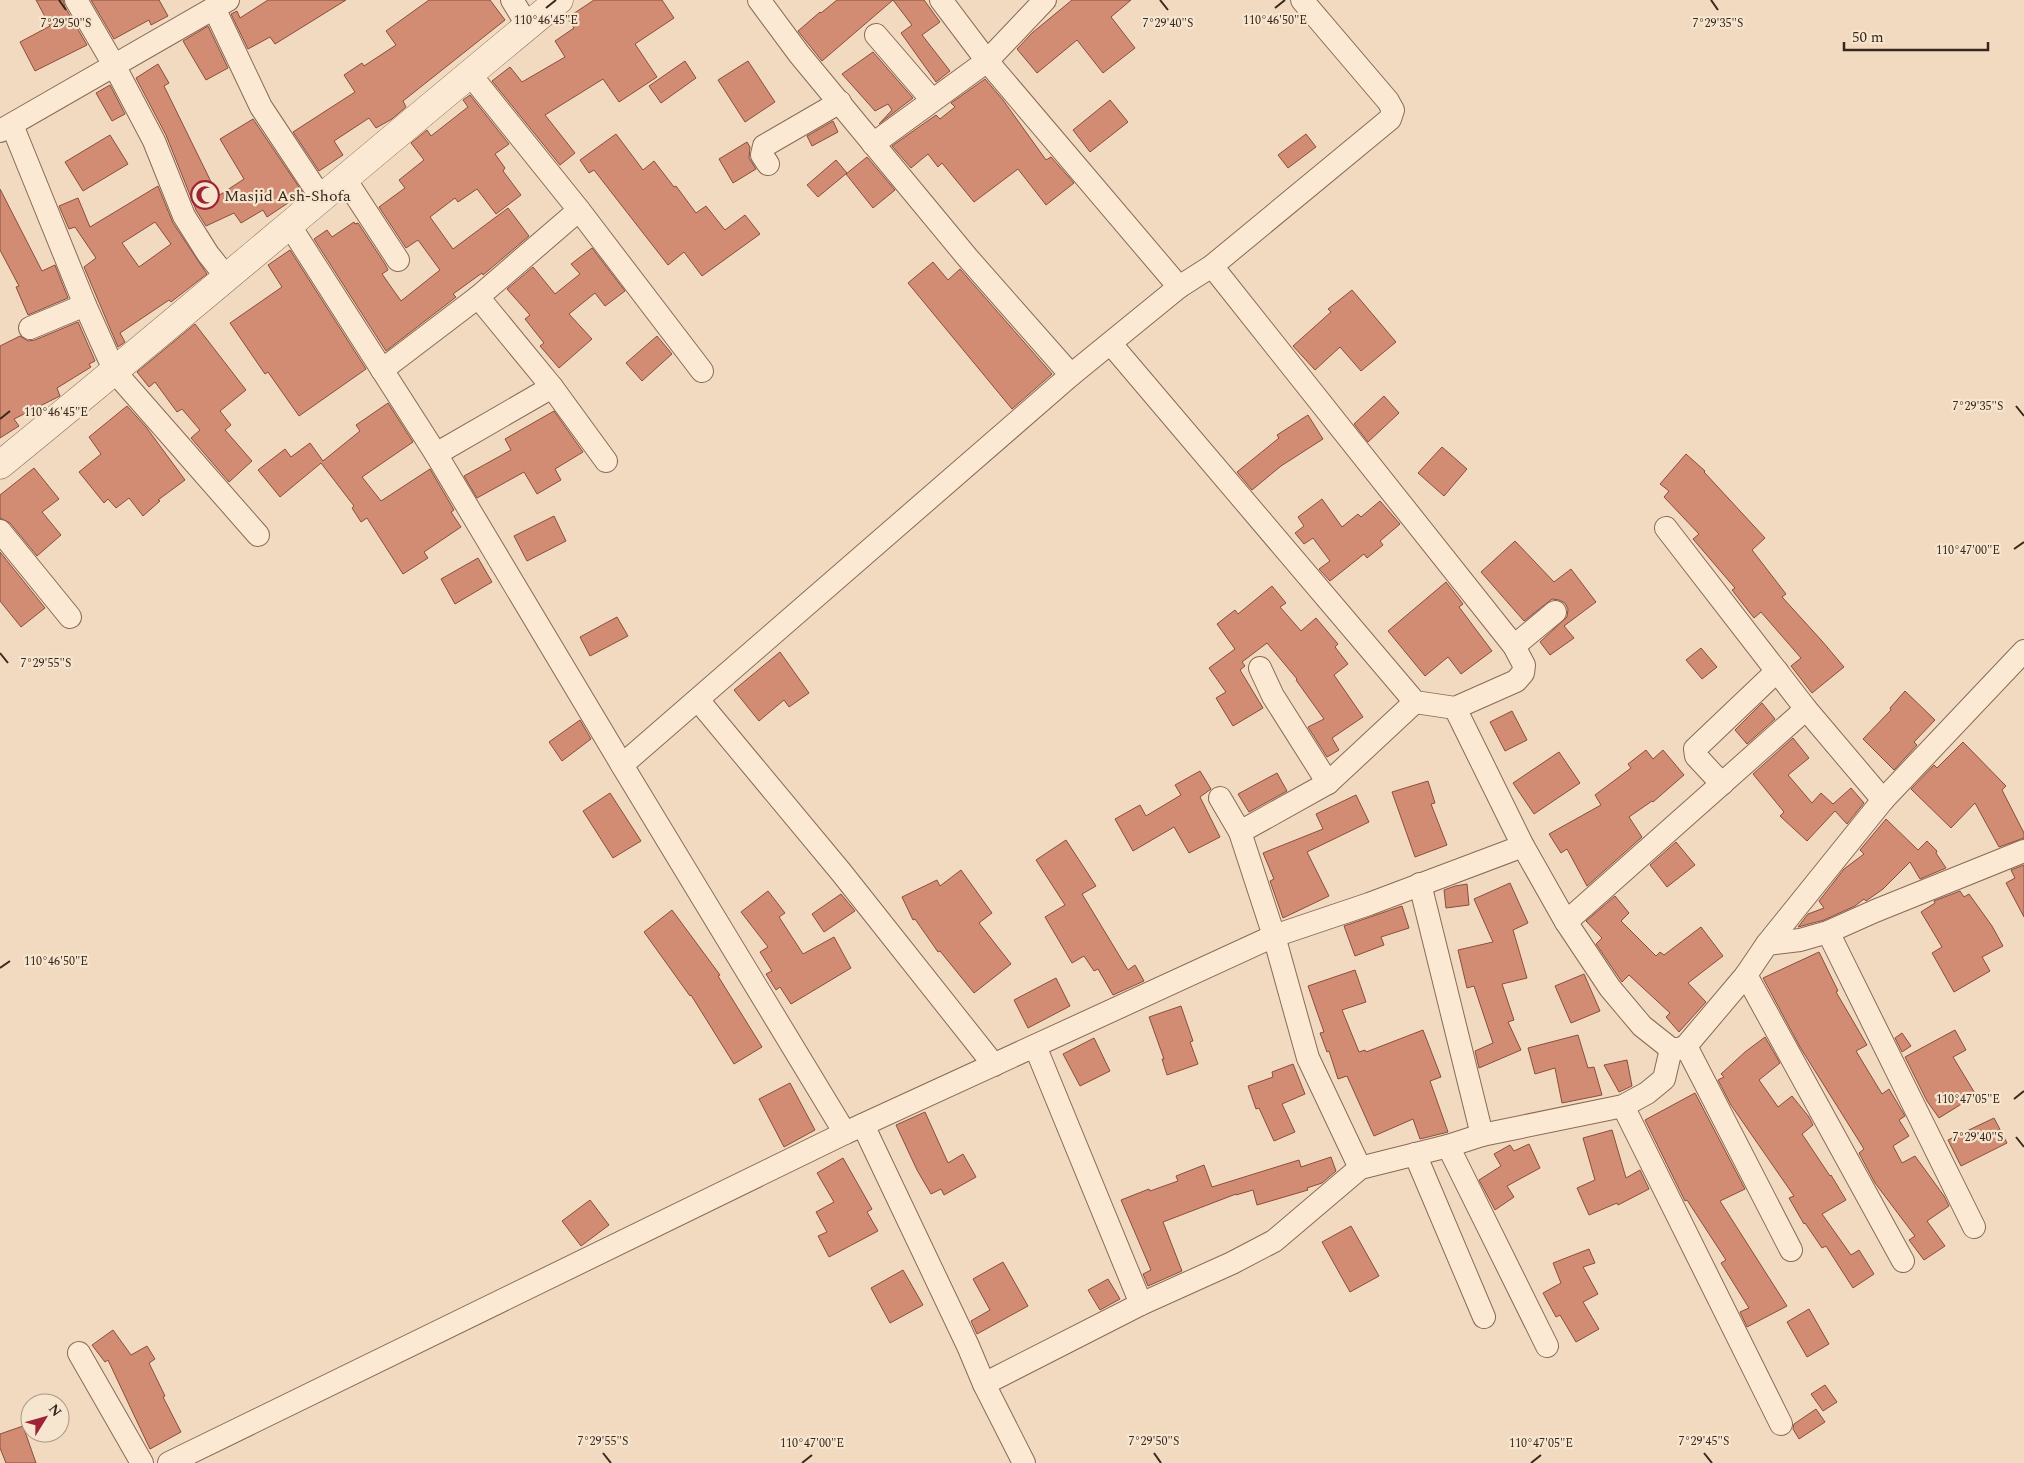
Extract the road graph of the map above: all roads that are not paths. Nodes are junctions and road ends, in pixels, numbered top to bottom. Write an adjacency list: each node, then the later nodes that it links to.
1 (76, 0): 12 (street)
2 (512, 0): 9 (street)
3 (559, 0): 9 (street)
4 (759, 0): 15 (street)
5 (941, 0): 11 (street)
6 (1045, 0): 11 (street)
7 (1302, 0): 24 (street)
8 (221, 4): 12 (street); 20 (street)
9 (528, 26): 13 (street)
10 (876, 36): 14 (street)
11 (987, 60): 14 (street); 26 (street)
12 (114, 65): 16 (street); 25 (street)
13 (470, 73): 19 (street); 21 (street)
14 (932, 100): 17 (street)
15 (840, 102): 17 (street); 18 (street)
16 (6, 128): 28 (street)
17 (874, 144): 34 (street)
18 (768, 164)
19 (345, 179): 20 (street); 23 (street)
20 (322, 199): 22 (street)
21 (579, 210): 27 (street); 32 (street)
22 (290, 226): 25 (street); 31 (street)
23 (398, 260)
24 (1212, 266): 26 (street); 44 (street)
25 (227, 278): 33 (street)
26 (1179, 288): 30 (street)
27 (478, 297): 31 (street); 35 (street)
28 (85, 305): 29 (street); 33 (street)
29 (30, 328)
30 (1111, 344): 34 (street); 49 (street)
31 (382, 370): 36 (street)
32 (702, 371)
33 (115, 372): 38 (street); 41 (street)
34 (1072, 375): 48 (street)
35 (552, 387): 36 (street); 37 (street)
36 (436, 454): 52 (street)
37 (606, 460)
38 (0, 465)
39 (1666, 528): 47 (street)
40 (0, 531): 43 (street)
41 (258, 535)
42 (1555, 612): 44 (street)
43 (70, 617)
44 (1514, 646): 50 (street)
45 (2024, 651): 56 (street)
46 (1260, 668): 53 (street)
47 (1777, 671): 51 (street); 54 (street)
48 (698, 700): 52 (street); 68 (street)
49 (1415, 702): 50 (street); 53 (street)
50 (1455, 708): 58 (street)
51 (1806, 709): 54 (street); 56 (street)
52 (622, 766): 70 (street)
53 (1328, 783): 57 (street)
54 (1722, 784): 61 (street)
55 (1220, 798): 57 (street)
56 (1884, 800): 64 (street)
57 (1240, 832): 63 (street)
58 (1523, 846): 60 (street); 61 (street)
59 (2024, 851): 62 (street)
60 (1420, 884): 63 (street); 71 (street)
61 (1566, 922): 67 (street)
62 (1828, 932): 64 (street); 75 (street)
63 (1274, 936): 66 (street); 74 (street)
64 (1768, 944): 65 (street)
65 (1746, 975): 67 (street); 77 (street)
66 (1035, 1046): 68 (street); 78 (street)
67 (1679, 1047): 69 (street); 76 (street)
68 (994, 1065): 70 (street)
69 (1623, 1106): 71 (street); 83 (street)
70 (854, 1129): 82 (street); 85 (street)
71 (1482, 1135): 72 (street)
72 (1448, 1146): 73 (street); 80 (street)
73 (1415, 1154): 74 (street); 79 (street)
74 (1360, 1168): 78 (street)
75 (1974, 1227)
76 (1791, 1250)
77 (1903, 1261)
78 (1141, 1304): 82 (street)
79 (1484, 1317)
80 (1547, 1346)
81 (79, 1353): 84 (street)
82 (984, 1384): 86 (street)
83 (1781, 1424)
84 (142, 1463)
85 (169, 1463)
86 (1024, 1463)

